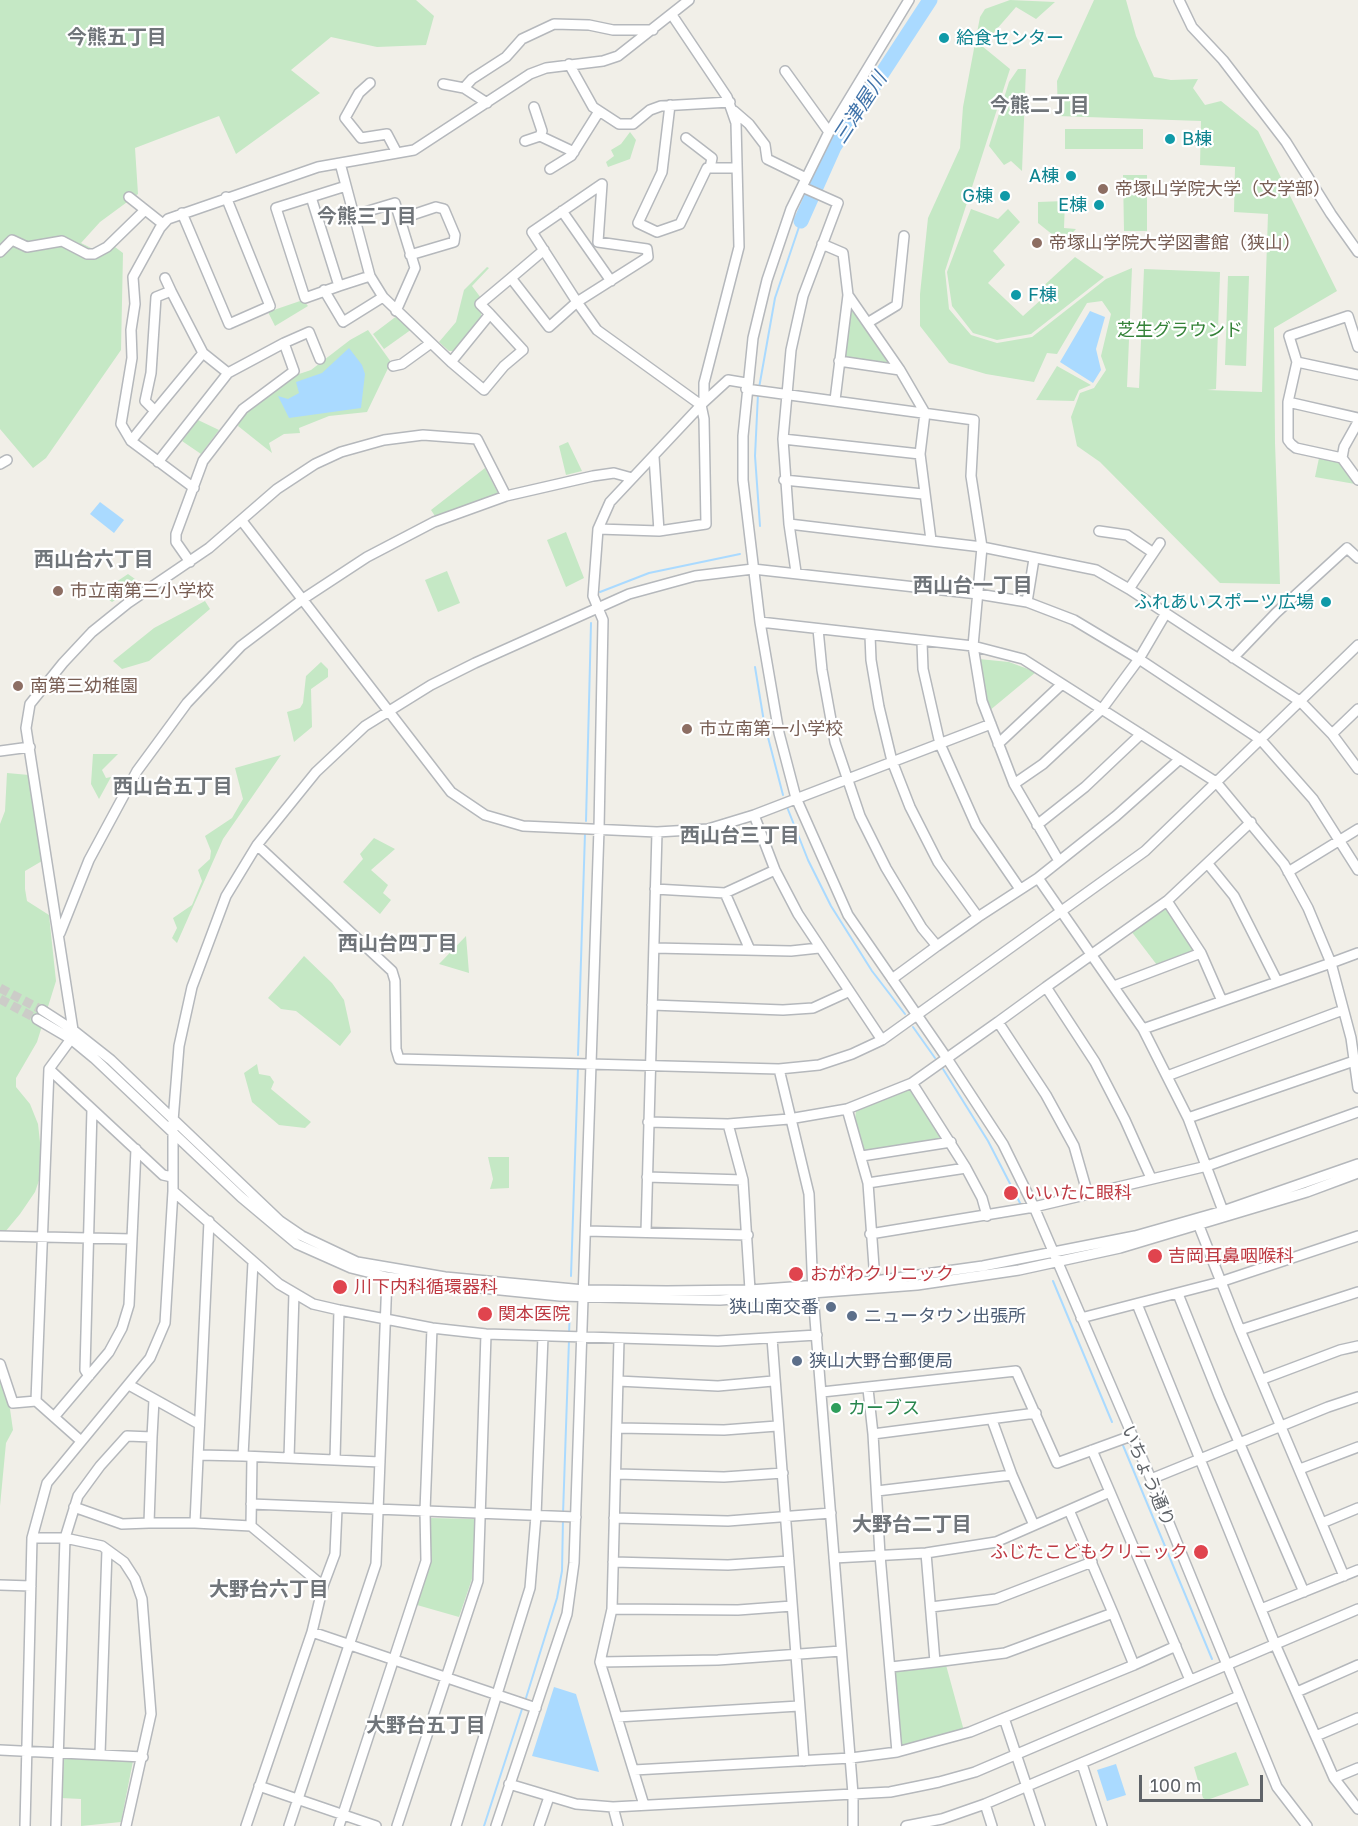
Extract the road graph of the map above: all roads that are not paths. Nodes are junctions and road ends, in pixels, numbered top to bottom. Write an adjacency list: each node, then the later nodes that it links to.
1 (689, 0): 4 (street)
2 (909, 0): 16 (street, いちょう通り)
3 (1179, 0): 43 (street)
4 (672, 15): 5 (street); 14 (street)
5 (653, 30): 6 (street); 10 (street)
6 (569, 64): 11 (street); 15 (street)
7 (785, 71): 16 (street)
8 (370, 83): 21 (street)
9 (443, 84): 10 (street)
10 (464, 88): 11 (street)
11 (487, 103): 21 (street)
12 (670, 105): 14 (street); 15 (street); 23 (street)
13 (534, 107): 17 (street)
14 (732, 107): 24 (street); 27 (street)
15 (598, 113): 20 (street)
16 (829, 132): 27 (street, いちょう通り)
17 (540, 136): 19 (street); 20 (street)
18 (686, 138): 23 (street)
19 (525, 141)
20 (574, 152): 25 (street)
21 (397, 153): 22 (street)
22 (340, 163): 26 (street); 29 (street)
23 (710, 168): 24 (street)
24 (736, 168): 74 (street)
25 (550, 169)
26 (346, 186): 30 (street); 34 (street)
27 (808, 186): 39 (street); 70 (street, いちょう通り)
28 (129, 197): 31 (street)
29 (226, 197): 33 (street); 33 (street)
30 (311, 197): 49 (street); 50 (street)
31 (144, 211): 36 (street); 42 (street)
32 (562, 211): 38 (street); 40 (street); 41 (street)
33 (182, 213): 36 (street)
34 (355, 215): 35 (street); 45 (street)
35 (400, 219): 44 (street); 44 (street)
36 (163, 224): 79 (street)
37 (904, 236): 57 (street)
38 (598, 242): 40 (street); 48 (street)
39 (822, 244): 52 (street); 71 (street)
40 (589, 248): 48 (street)
41 (544, 250): 46 (street); 54 (street)
42 (0, 252)
43 (1358, 252)
44 (410, 255): 55 (street)
45 (370, 276): 49 (street); 53 (street)
46 (511, 278): 54 (street); 56 (street)
47 (165, 279): 51 (street)
48 (611, 281): 54 (street)
49 (339, 286): 50 (street)
50 (324, 290): 53 (street)
51 (171, 291): 61 (street); 75 (street)
52 (849, 295): 57 (street); 63 (street)
53 (383, 297): 55 (street)
54 (578, 302): 74 (street)
55 (396, 311): 59 (street)
56 (490, 314): 64 (street); 64 (street)
57 (869, 322): 67 (street)
58 (284, 343): 62 (street); 68 (street); 87 (street)
59 (431, 344): 64 (street); 66 (street)
60 (1358, 348): 65 (street)
61 (203, 353): 68 (street); 75 (street)
62 (320, 359)
63 (839, 361): 67 (street); 72 (street)
64 (451, 362)
65 (1297, 362): 69 (street); 73 (street)
66 (393, 366)
67 (900, 370): 76 (street)
68 (228, 373): 83 (street)
69 (1358, 375)
70 (752, 388): 71 (street); 74 (street); 102 (street, いちょう通り)
71 (786, 394): 72 (street); 78 (street)
72 (835, 400): 76 (street)
73 (1288, 402): 77 (street); 82 (street)
74 (702, 404): 81 (street); 93 (street)
75 (155, 411): 79 (street)
76 (925, 413): 80 (street); 97 (street)
77 (1358, 420): 82 (street)
78 (783, 439): 80 (street); 85 (street)
79 (131, 441): 83 (street)
80 (920, 454): 88 (street)
81 (654, 457): 84 (street); 93 (street)
82 (1342, 458): 86 (street)
83 (158, 462): 87 (street)
84 (632, 478): 89 (street); 92 (street)
85 (784, 480): 88 (street); 91 (street)
86 (1358, 480)
87 (194, 488): 101 (street)
88 (923, 494): 95 (street)
89 (506, 496): 90 (street); 106 (street)
90 (242, 521): 101 (street); 106 (street)
91 (789, 524): 95 (street); 103 (street)
92 (598, 529): 93 (street); 108 (street)
93 (659, 531)
94 (1099, 531): 98 (street)
95 (931, 540): 97 (street)
96 (1160, 543): 98 (street)
97 (982, 547): 100 (street); 105 (street)
98 (1152, 552): 104 (street)
99 (1358, 558): 116 (street)
100 (1034, 559): 104 (street); 107 (street)
101 (190, 562): 129 (street)
102 (753, 569): 103 (street); 108 (street); 110 (street, いちょう通り)
103 (796, 572): 105 (street)
104 (1130, 590): 109 (street)
105 (978, 594): 107 (street); 115 (street)
106 (303, 599): 122 (street); 158 (street)
107 (1027, 602): 117 (street)
108 (597, 607): 122 (street); 141 (street)
109 (1166, 613): 116 (street); 117 (street)
110 (760, 622): 111 (street); 137 (street, いちょう通り)
111 (818, 629): 112 (street); 134 (street)
112 (870, 635): 113 (street); 132 (street)
113 (922, 642): 115 (street); 127 (street)
114 (1358, 645): 119 (street)
115 (973, 646): 118 (street); 123 (street)
116 (1233, 658): 119 (street)
117 (1139, 659): 120 (street); 126 (street)
118 (1062, 684): 120 (street); 128 (street)
119 (1301, 702): 125 (street); 126 (street)
120 (1102, 709): 124 (street); 136 (street)
121 (1358, 709): 125 (street)
122 (389, 712): 141 (street); 145 (street)
123 (991, 724): 127 (street); 128 (street)
124 (1141, 734): 131 (street); 140 (street)
125 (1332, 734): 133 (street)
126 (1261, 741): 135 (street); 144 (street)
127 (940, 744): 132 (street); 153 (street)
128 (998, 744): 136 (street)
129 (30, 747): 130 (street); 158 (street)
130 (0, 751)
131 (1180, 759): 135 (street); 146 (street)
132 (892, 761): 134 (street); 157 (street)
133 (1358, 769)
134 (846, 778): 137 (street); 159 (street)
135 (1216, 782): 139 (street); 156 (street)
136 (1014, 784): 140 (street)
137 (796, 798): 138 (street); 167 (street, いちょう通り)
138 (754, 815): 143 (street); 148 (street)
139 (1251, 822): 147 (street); 150 (street)
140 (1037, 825): 146 (street)
141 (599, 829): 143 (street); 183 (street)
142 (1358, 829): 144 (street)
143 (657, 832): 152 (street)
144 (1341, 840): 149 (street); 150 (street)
145 (257, 845): 183 (street); 195 (street)
146 (1059, 861): 151 (street)
147 (1208, 864): 155 (street); 168 (street)
148 (776, 870): 154 (street); 161 (street)
149 (1358, 870)
150 (1288, 872): 166 (street)
151 (1038, 878): 153 (street); 156 (street)
152 (655, 890): 154 (street); 160 (street)
153 (1020, 890): 157 (street)
154 (725, 893): 162 (street)
155 (1167, 901): 163 (street); 165 (street)
156 (1062, 912): 165 (street); 176 (street)
157 (978, 917): 159 (street)
158 (59, 935): 179 (street)
159 (937, 946): 167 (street)
160 (654, 948): 162 (street); 173 (street)
161 (819, 948): 162 (street); 171 (street)
162 (750, 950)
163 (1201, 953): 169 (street); 172 (street)
164 (1358, 953): 166 (street)
165 (1092, 954): 169 (street); 170 (street)
166 (1331, 963): 168 (street); 174 (street)
167 (892, 979): 176 (street, いちょう通り)
168 (1277, 981): 172 (street)
169 (1114, 986): 178 (street)
170 (1046, 987): 177 (street); 208 (street)
171 (848, 992): 173 (street); 180 (street)
172 (1222, 1001): 178 (street)
173 (652, 1005): 184 (street)
174 (1343, 1010): 182 (street); 187 (street)
175 (39, 1015): 179 (street)
176 (917, 1015): 180 (street); 181 (street, いちょう通り)
177 (998, 1022): 181 (street); 212 (street)
178 (1143, 1029): 187 (street)
179 (72, 1035): 185 (street); 195 (street); 198 (street)
180 (882, 1040): 186 (street)
181 (946, 1056): 188 (street); 213 (street, いちょう通り)
182 (1354, 1061): 189 (street); 193 (street)
183 (590, 1063): 184 (street); 218 (street)
184 (650, 1065): 186 (street); 196 (street)
185 (49, 1069): 190 (street); 224 (street)
186 (779, 1069): 194 (street)
187 (1167, 1076): 193 (street)
188 (912, 1083): 191 (street); 199 (street)
189 (1358, 1088)
190 (92, 1109): 200 (street); 225 (street)
191 (847, 1109): 194 (street); 201 (street)
192 (1358, 1112): 203 (street)
193 (1188, 1118): 203 (street)
194 (789, 1119): 197 (street); 233 (street)
195 (173, 1120): 198 (street); 236 (street)
196 (648, 1122): 197 (street); 207 (street)
197 (728, 1124): 209 (street)
198 (173, 1134): 206 (street); 229 (street)
199 (951, 1142): 201 (street); 204 (street)
200 (136, 1149): 206 (street); 226 (street)
201 (862, 1156): 210 (street)
202 (1358, 1164): 214 (street)
203 (1207, 1166): 208 (street); 214 (street)
204 (966, 1168): 210 (street); 215 (street)
205 (1358, 1173): 217 (street)
206 (172, 1177): 211 (street)
207 (647, 1177): 209 (street); 219 (street)
208 (1151, 1178): 212 (street)
209 (743, 1180): 221 (street)
210 (868, 1183): 220 (street)
211 (173, 1191): 216 (street); 256 (street)
212 (1088, 1195): 213 (street)
213 (1034, 1207): 215 (street); 227 (street, いちょう通り)
214 (1223, 1211): 227 (street)
215 (987, 1216): 220 (street)
216 (208, 1221): 228 (street); 265 (street)
217 (1199, 1226): 227 (street); 231 (street)
218 (586, 1231): 219 (street); 236 (street)
219 (646, 1232): 221 (street)
220 (870, 1234): 230 (street)
221 (748, 1235): 232 (street)
222 (0, 1236): 224 (street)
223 (1358, 1236): 231 (street)
224 (42, 1237): 225 (street); 261 (street)
225 (88, 1238): 226 (street); 252 (street)
226 (132, 1239): 252 (street)
227 (1054, 1258): 230 (street); 233 (street); 241 (street, いちょう通り)
228 (253, 1262): 235 (street); 277 (street)
229 (387, 1277): 236 (street); 240 (street)
230 (875, 1281): 233 (street)
231 (1220, 1282): 237 (street); 243 (street)
232 (750, 1290): 233 (street); 236 (street)
233 (813, 1290): 236 (street); 245 (street)
234 (1358, 1292): 243 (street)
235 (294, 1293): 239 (street); 278 (street)
236 (584, 1293): 247 (street)
237 (1178, 1293): 238 (street); 273 (street)
238 (1137, 1304): 241 (street); 280 (street)
239 (339, 1310): 240 (street); 279 (street)
240 (384, 1318): 242 (street); 281 (street)
241 (1081, 1318): 270 (street, いちょう通り)
242 (432, 1328): 244 (street); 295 (street)
243 (1240, 1330): 253 (street)
244 (486, 1334): 246 (street); 297 (street)
245 (817, 1335): 248 (street); 258 (street)
246 (543, 1336): 247 (street); 298 (street)
247 (573, 1336): 249 (street); 299 (street)
248 (771, 1338): 249 (street); 255 (street)
249 (619, 1339): 254 (street)
250 (1358, 1346): 253 (street)
251 (0, 1364): 261 (street)
252 (89, 1376): 263 (street)
253 (1263, 1379): 267 (street)
254 (618, 1381): 255 (street); 268 (street)
255 (773, 1381): 266 (street)
256 (129, 1385): 260 (street); 272 (street)
257 (868, 1389): 258 (street); 262 (street); 269 (street)
258 (822, 1392): 296 (street)
259 (1358, 1397): 267 (street)
260 (154, 1400): 265 (street); 271 (street)
261 (36, 1401): 263 (street)
262 (1036, 1413): 264 (street); 275 (street)
263 (54, 1417): 272 (street)
264 (992, 1420): 269 (street); 285 (street)
265 (199, 1424): 276 (street)
266 (777, 1426): 268 (street); 283 (street)
267 (1281, 1426): 273 (street); 282 (street)
268 (618, 1428): 284 (street)
269 (873, 1434): 287 (street)
270 (1131, 1436): 275 (street); 286 (street, いちょう通り)
271 (152, 1437): 290 (street); 303 (street)
272 (81, 1441): 307 (street)
273 (1239, 1443): 280 (street); 321 (street)
274 (1358, 1447): 282 (street)
275 (1092, 1450): 288 (street)
276 (199, 1455): 277 (street); 304 (street)
277 (247, 1457): 278 (street); 289 (street)
278 (289, 1458): 279 (street)
279 (334, 1459): 281 (street)
280 (1198, 1461): 286 (street); 325 (street)
281 (380, 1462): 293 (street)
282 (1300, 1469): 302 (street)
283 (783, 1473): 284 (street); 300 (street)
284 (617, 1474): 301 (street)
285 (1012, 1475): 287 (street); 305 (street)
286 (1151, 1479): 337 (street, いちょう通り)
287 (877, 1491): 311 (street)
288 (1110, 1492): 294 (street); 331 (street)
289 (251, 1504): 292 (street); 306 (street)
290 (74, 1507): 303 (street); 308 (street)
291 (1358, 1508): 302 (street)
292 (337, 1509): 293 (street); 320 (street)
293 (380, 1509): 295 (street); 330 (street)
294 (1069, 1510): 305 (street); 315 (street)
295 (425, 1511): 297 (street); 334 (street)
296 (831, 1513): 300 (street); 312 (street)
297 (482, 1514): 298 (street); 341 (street)
298 (536, 1515): 299 (street); 344 (street)
299 (568, 1516): 347 (street)
300 (785, 1516): 301 (street); 313 (street)
301 (614, 1518): 314 (street)
302 (1322, 1522): 317 (street)
303 (149, 1523): 304 (street)
304 (195, 1523): 306 (street)
305 (1034, 1523): 310 (street)
306 (251, 1526): 320 (street)
307 (32, 1538): 308 (street); 319 (street)
308 (65, 1538): 309 (street); 354 (street)
309 (107, 1550): 357 (street); 358 (street)
310 (926, 1553): 311 (street); 323 (street)
311 (880, 1555): 312 (street); 340 (street)
312 (834, 1558): 332 (street)
313 (789, 1561): 314 (street); 322 (street)
314 (613, 1562): 324 (street)
315 (1092, 1562): 323 (street); 327 (street)
316 (1358, 1570): 317 (street)
317 (1344, 1575): 321 (street)
318 (0, 1585): 319 (street)
319 (31, 1586): 353 (street)
320 (323, 1586): 328 (street)
321 (1304, 1592): 325 (street)
322 (792, 1606): 324 (street); 333 (street)
323 (931, 1607): 336 (street)
324 (612, 1609): 335 (street)
325 (1261, 1609): 329 (street)
326 (1358, 1609): 329 (street)
327 (1113, 1612): 336 (street); 338 (street)
328 (312, 1632): 330 (street); 366 (street)
329 (1275, 1644): 337 (street); 343 (street)
330 (348, 1645): 334 (street); 370 (street)
331 (1176, 1646): 338 (street); 342 (street)
332 (841, 1652): 333 (street); 359 (street)
333 (794, 1654): 335 (street); 346 (street)
334 (395, 1659): 341 (street); 375 (street)
335 (600, 1662): 348 (street)
336 (935, 1662): 340 (street)
337 (1227, 1664): 342 (street); 345 (street, いちょう通り)
338 (1134, 1665): 349 (street)
339 (1358, 1665): 343 (street)
340 (891, 1666): 355 (street)
341 (446, 1677): 344 (street); 384 (street)
342 (1190, 1680): 356 (street)
343 (1297, 1692): 351 (street)
344 (498, 1694): 347 (street); 385 (street)
345 (1239, 1696): 361 (street); 394 (street, いちょう通り)
346 (799, 1706): 348 (street); 360 (street)
347 (536, 1708): 365 (street)
348 (617, 1717): 363 (street)
349 (1004, 1718): 355 (street); 356 (street)
350 (1358, 1718): 351 (street)
351 (1316, 1736): 364 (street)
352 (0, 1750): 353 (street)
353 (27, 1752): 354 (street); 377 (street)
354 (59, 1752): 357 (street); 378 (street)
355 (897, 1752): 359 (street)
356 (1016, 1753): 367 (street); 368 (street)
357 (100, 1754): 358 (street)
358 (143, 1757): 379 (street)
359 (850, 1758): 360 (street); 368 (street)
360 (804, 1761): 363 (street)
361 (1082, 1764): 367 (street); 393 (street)
362 (1358, 1768): 364 (street)
363 (634, 1770): 372 (street)
364 (1334, 1778): 374 (street)
365 (509, 1784): 369 (street); 386 (street)
366 (260, 1786): 370 (street); 380 (street)
367 (1028, 1786): 371 (street); 392 (street)
368 (853, 1794): 372 (street); 389 (street)
369 (549, 1797): 373 (street); 387 (street)
370 (297, 1800): 375 (street); 381 (street)
371 (985, 1804): 376 (street); 391 (street)
372 (644, 1805): 373 (street)
373 (613, 1808): 388 (street)
374 (1358, 1809)
375 (342, 1816): 382 (street); 383 (street)
376 (944, 1822): 390 (street)
377 (25, 1826)
378 (56, 1826)
379 (126, 1826)
380 (246, 1826)
381 (289, 1826)
382 (339, 1826)
383 (376, 1826)
384 (397, 1826)
385 (456, 1826)
386 (496, 1826)
387 (539, 1826)
388 (618, 1826)
389 (853, 1826)
390 (906, 1826)
391 (992, 1826)
392 (1040, 1826)
393 (1102, 1826)
394 (1307, 1826)

